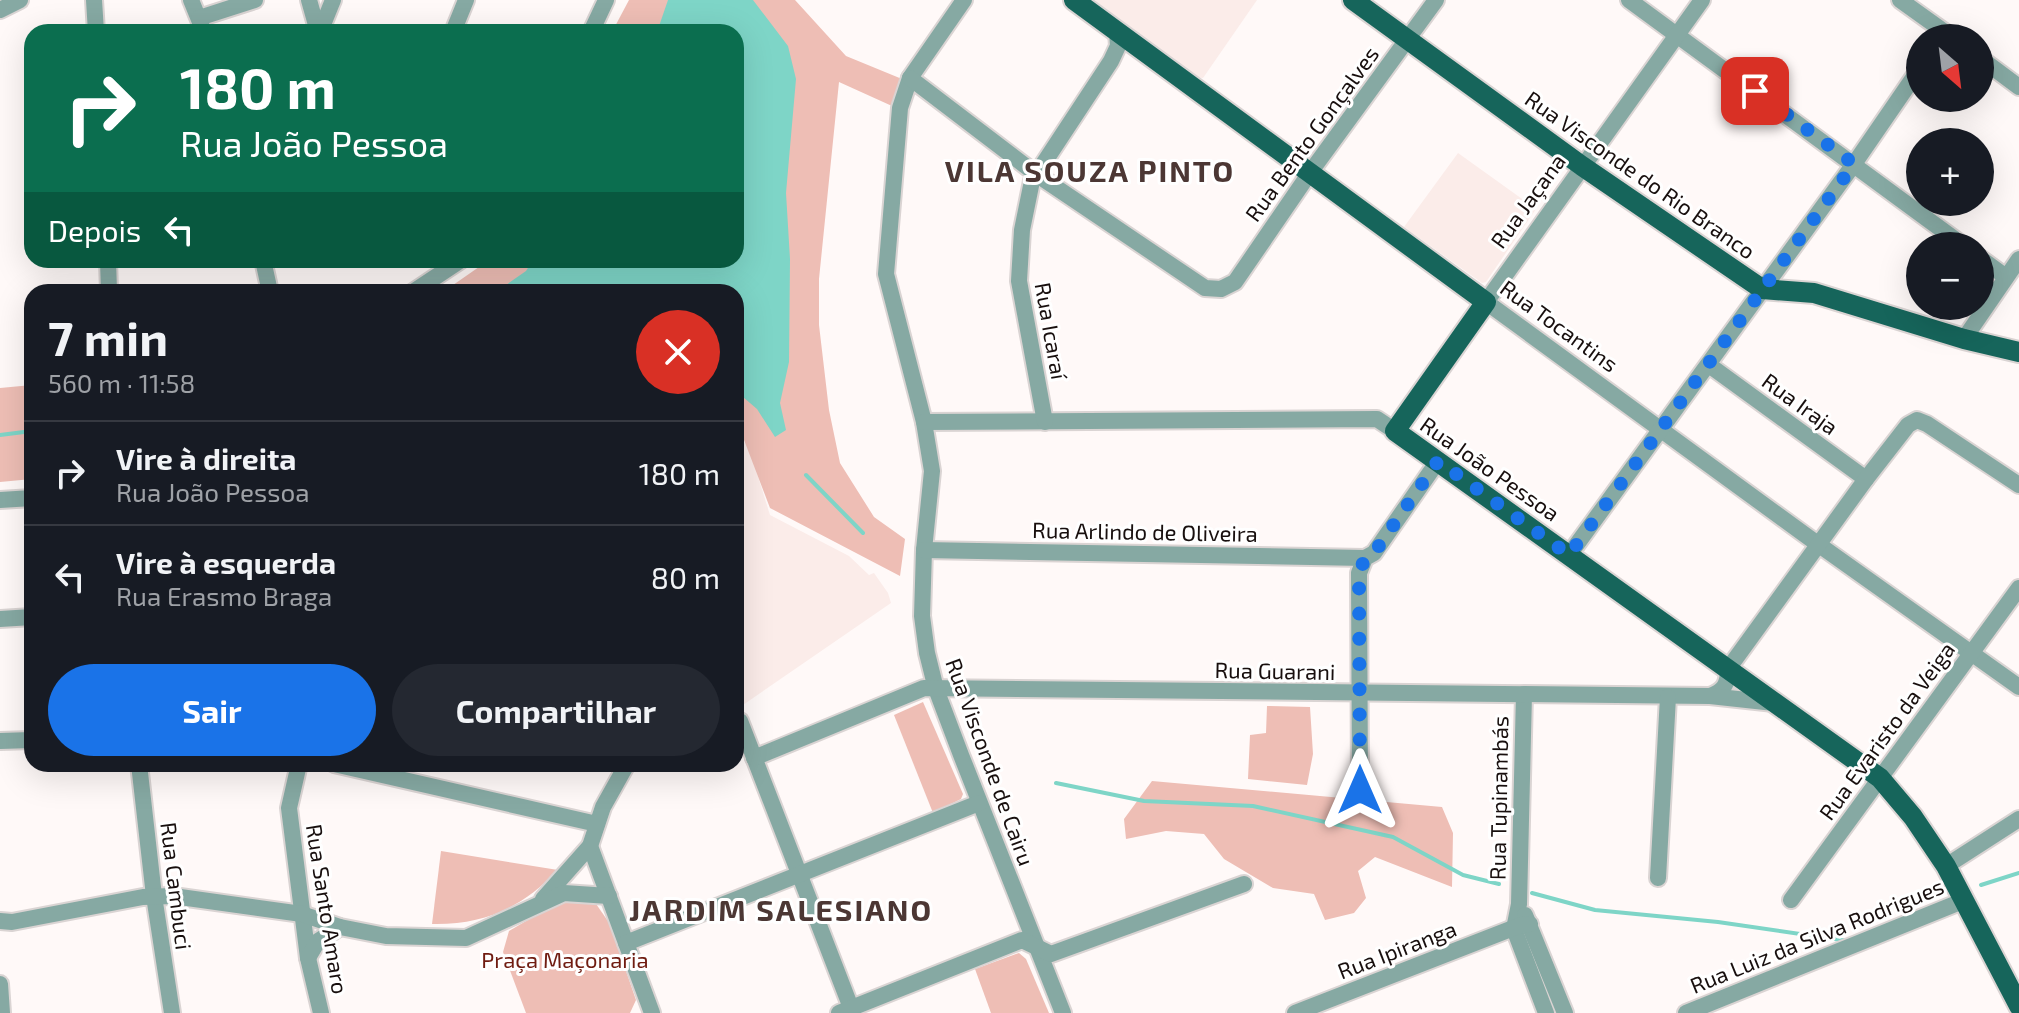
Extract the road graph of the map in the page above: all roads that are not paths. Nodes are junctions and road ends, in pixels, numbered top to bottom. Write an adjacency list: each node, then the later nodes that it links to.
1 (20, 0): 16 (street)
2 (94, 0): 17 (street)
3 (191, 0): 18 (street)
4 (255, 0): 19 (street)
5 (309, 0): 20 (street)
6 (333, 0): 21 (street)
7 (466, 0): 22 (street)
8 (606, 0): 23 (street)
9 (964, 0): 29 (street, Rua Visconde de Cairu)
10 (1074, 0): 25 (main road, Rua Tocantins)
11 (1353, 0): 27 (main road, Rua Visconde do Rio Branco)
12 (1436, 0): 27 (street, Rua Bento Gonçalves)
13 (1629, 0): 26 (street)
14 (1702, 0): 26 (street, Rua Jaçana)
15 (1900, 0): 24 (street)
16 (0, 10)
17 (96, 24)
18 (201, 24)
19 (203, 24)
20 (316, 24)
21 (322, 24)
22 (456, 24)
23 (595, 24)
24 (1931, 24)
25 (1117, 32): 34 (street, Rua Icaraí); 35 (main road, Rua Tocantins)
26 (1677, 34): 32 (street); 33 (street, Rua Jaçana)
27 (1408, 40): 33 (main road, Rua Visconde do Rio Branco); 35 (street, Rua Bento Gonçalves)
28 (1994, 68): 30 (street)
29 (910, 78): 34 (street); 47 (street, Rua Visconde de Cairu)
30 (2019, 87)
31 (1906, 88): 32 (street)
32 (1854, 164): 36 (street); 42 (street)
33 (1582, 166): 42 (main road, Rua Visconde do Rio Branco); 43 (street, Rua Jaçana)
34 (1036, 174): 35 (street, Rua Bento Gonçalves); 48 (street, Rua Icaraí)
35 (1309, 174): 43 (main road, Rua Tocantins)
36 (1945, 232)
37 (2019, 259): 40 (street)
38 (449, 268): 41 (street)
39 (1994, 268): 40 (street)
40 (2006, 277): 44 (street)
41 (425, 284)
42 (1762, 289): 44 (main road, Rua Visconde do Rio Branco); 46 (street)
43 (1486, 302): 49 (street, Rua Tocantins); 50 (main road, Rua Jaçana)
44 (1964, 339): 45 (main road, Rua Visconde do Rio Branco)
45 (2019, 352)
46 (1709, 365): 49 (street); 52 (street, Rua Iraja)
47 (924, 422): 48 (street, Rua João Pessoa); 57 (street, Rua Visconde de Cairu)
48 (1045, 422): 50 (street, Rua João Pessoa)
49 (1662, 429): 56 (street, Rua Tocantins); 58 (street)
50 (1395, 431): 51 (main road, Rua João Pessoa)
51 (1438, 461): 58 (main road, Rua João Pessoa); 59 (street)
52 (1866, 479): 53 (street); 56 (street)
53 (2019, 485)
54 (24, 498): 55 (street)
55 (0, 500)
56 (1818, 544): 63 (street, Rua Tocantins); 64 (street)
57 (924, 550): 59 (street, Rua Arlindo de Oliveira); 66 (street, Rua Visconde de Cairu)
58 (1569, 555): 64 (main road, Rua João Pessoa)
59 (1365, 558): 67 (street)
60 (2019, 588): 63 (street, Rua Evaristo da Veiga)
61 (24, 618): 62 (street)
62 (0, 619)
63 (1970, 653): 65 (street, Rua Tocantins); 80 (street, Rua Evaristo da Veiga)
64 (1728, 669): 69 (street); 71 (main road, Rua João Pessoa)
65 (2019, 687)
66 (936, 689): 67 (street, Rua Guarani); 75 (street, Rua Guarani); 82 (street, Rua Visconde de Cairu)
67 (1359, 694): 68 (street, Rua Guarani); 81 (street)
68 (1524, 694): 70 (street, Rua Guarani); 97 (street, Rua Tupinambás)
69 (1710, 696): 70 (street, Rua Guarani); 71 (street, Rua Guarani)
70 (1668, 697): 88 (street)
71 (1774, 703): 80 (main road, Rua João Pessoa)
72 (744, 732): 75 (street)
73 (24, 740): 74 (street)
74 (0, 741)
75 (754, 758): 87 (street)
76 (140, 772): 90 (street, Rua Cambuci)
77 (297, 772): 95 (street, Rua Santo Amaro)
78 (369, 772): 84 (street)
79 (623, 772): 84 (street)
80 (1880, 778): 86 (main road, Rua João Pessoa); 92 (street, Rua Evaristo da Veiga)
81 (1360, 790)
82 (979, 803): 87 (street); 100 (street, Rua Visconde de Cairu)
83 (2019, 819): 86 (street)
84 (597, 824): 85 (street)
85 (590, 846): 91 (street); 94 (street)
86 (1946, 866): 93 (main road, Rua João Pessoa)
87 (798, 875): 99 (street); 105 (street)
88 (1658, 878)
89 (1244, 884): 100 (street)
90 (154, 896): 95 (street); 96 (street); 107 (street, Rua Cambuci)
91 (609, 896): 94 (street); 99 (street)
92 (1791, 900)
93 (1965, 900): 103 (main road, Rua João Pessoa); 113 (street, Rua Luiz da Silva Rodrigues)
94 (539, 903): 98 (street)
95 (302, 914): 98 (street); 101 (street, Rua Santo Amaro)
96 (0, 921)
97 (1522, 926): 110 (street, Rua Ipiranga); 111 (street); 112 (street)
98 (340, 927): 101 (street)
99 (626, 943): 104 (street)
100 (1038, 948): 105 (street); 109 (street, Rua Visconde de Cairu)
101 (308, 958): 108 (street, Rua Santo Amaro)
102 (0, 984): 106 (street)
103 (2019, 1006)
104 (646, 1008)
105 (848, 1011)
106 (2, 1013)
107 (172, 1013)
108 (321, 1013)
109 (1063, 1013)
110 (1295, 1013)
111 (1546, 1013)
112 (1565, 1013)
113 (1686, 1013)

